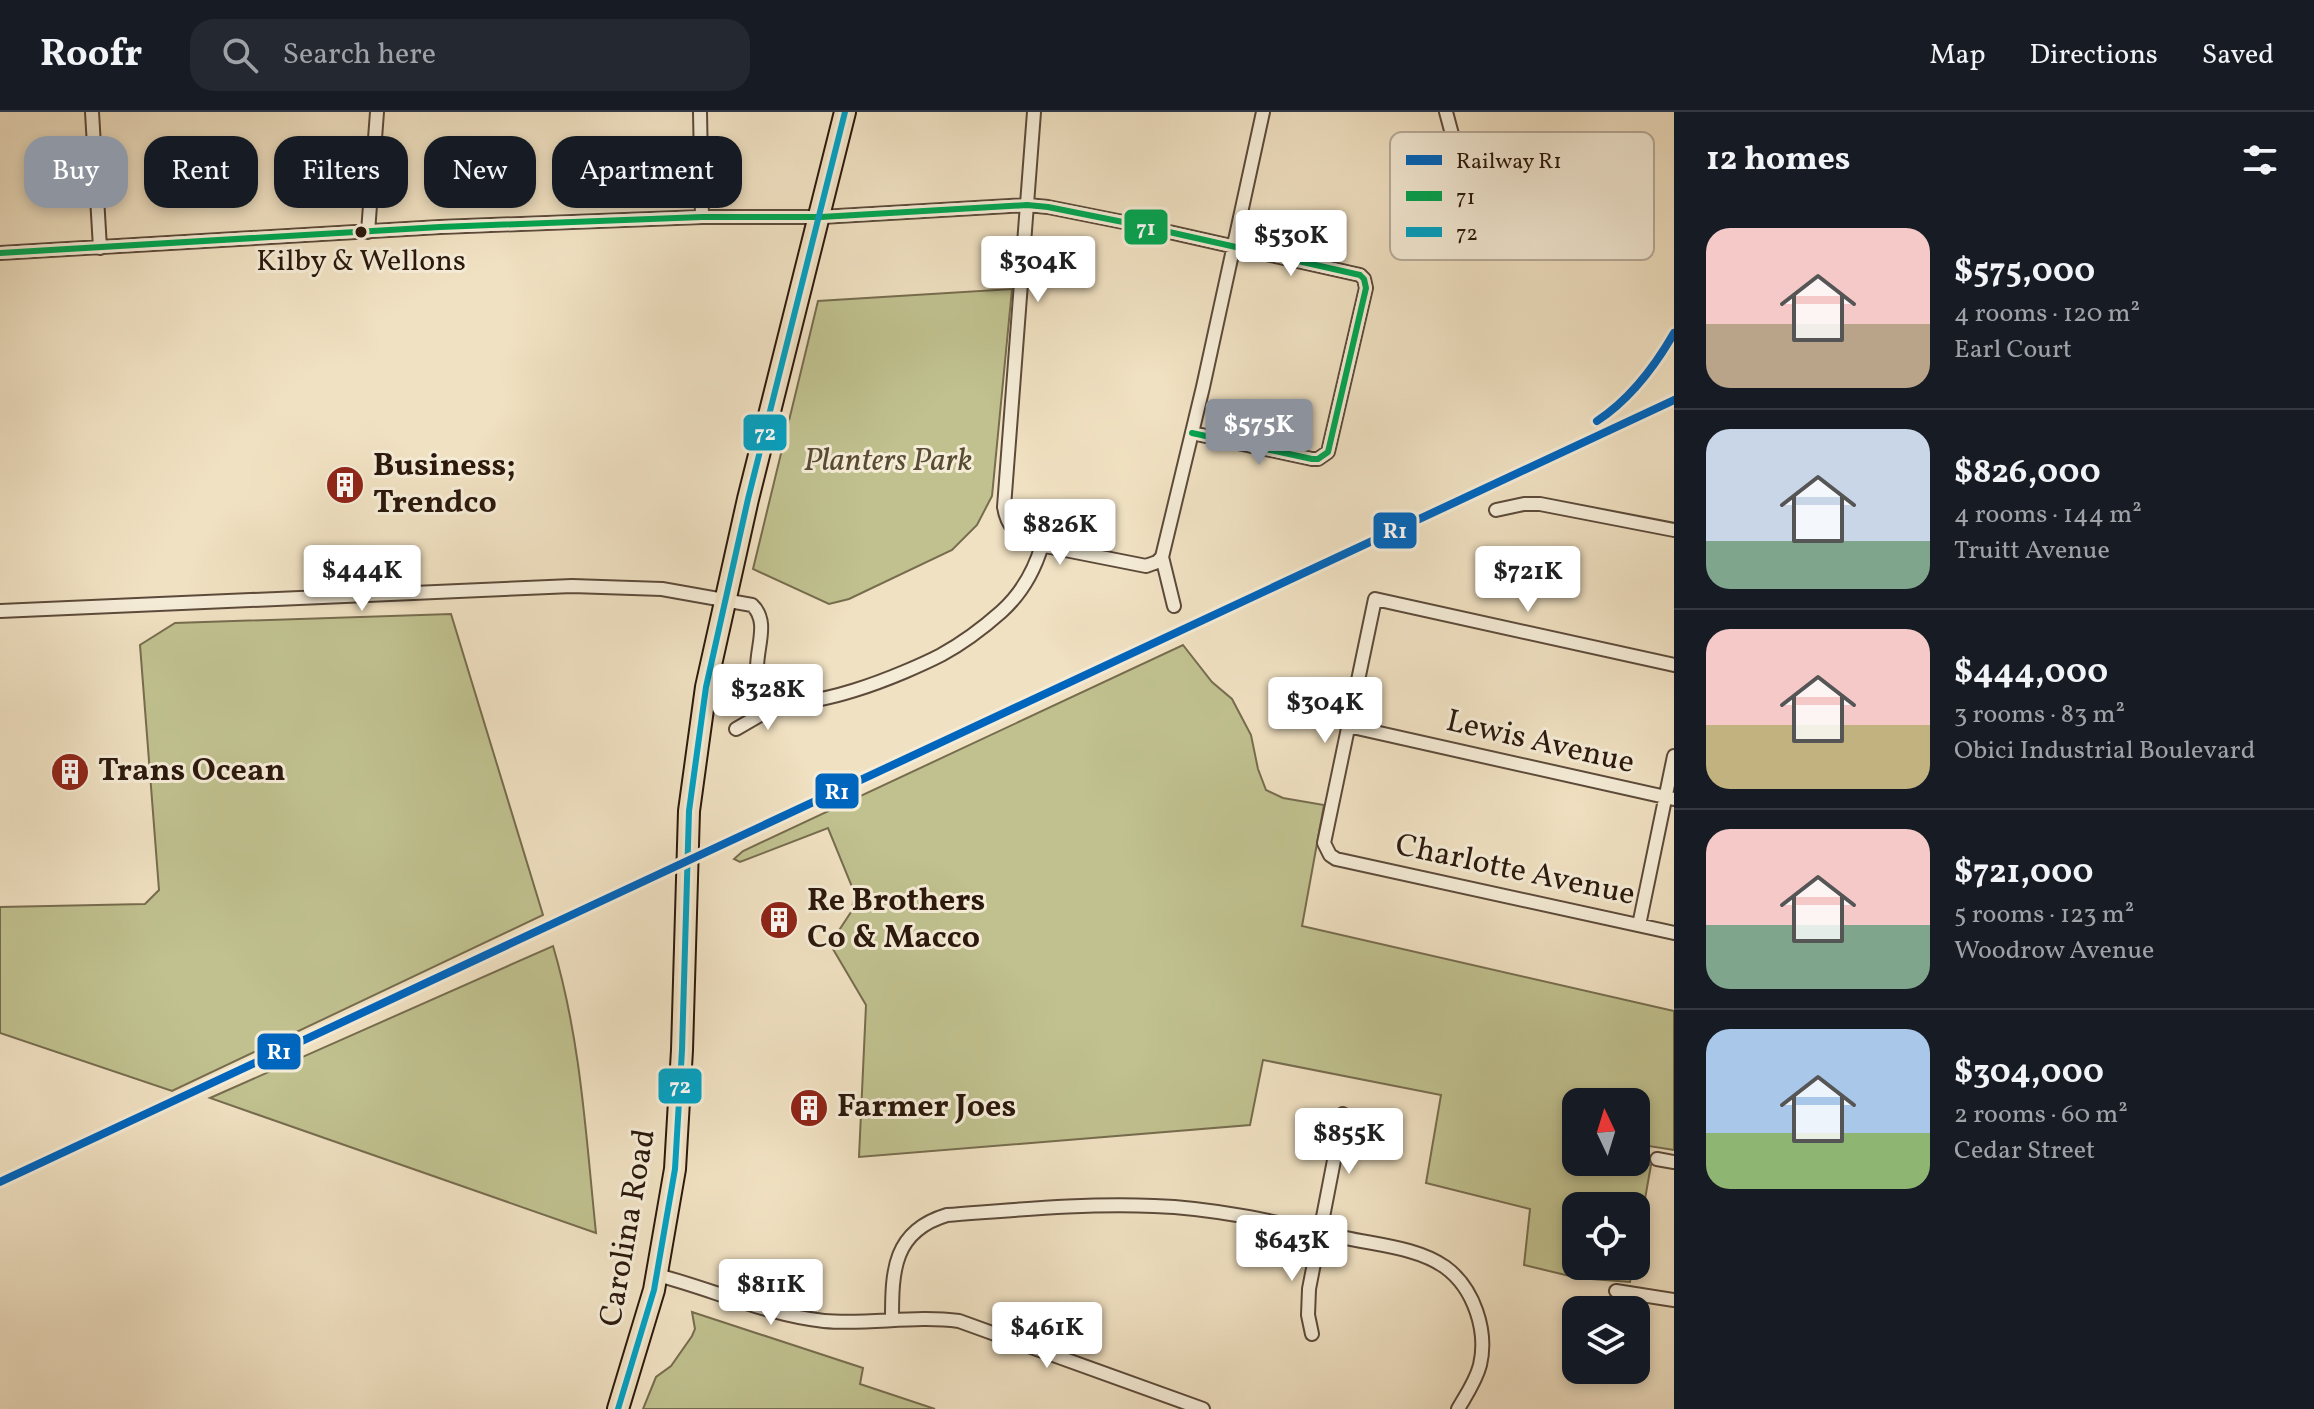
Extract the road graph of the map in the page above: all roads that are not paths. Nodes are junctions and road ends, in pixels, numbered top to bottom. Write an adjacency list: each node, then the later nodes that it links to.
1 (92, 112): 14 (street)
2 (377, 112): 12 (street)
3 (700, 112): 10 (street)
4 (845, 112): 11 (main road, Carolina Road)
5 (1034, 112): 9 (street)
6 (1263, 112): 13 (street)
7 (1446, 112): 8 (street)
8 (1451, 132)
9 (1027, 205): 11 (street); 13 (street); 19 (street)
10 (702, 217): 11 (street); 12 (street)
11 (821, 217): 21 (main road, Carolina Road)
12 (368, 232): 14 (street)
13 (1233, 247): 16 (street); 16 (street)
14 (100, 248): 15 (street)
15 (0, 253)
16 (1192, 433): 20 (street)
17 (1496, 510): 18 (street)
18 (1674, 530)
19 (1042, 545): 20 (street); 25 (street)
20 (1162, 557): 22 (street)
21 (725, 600): 23 (street); 25 (street); 36 (main road, Carolina Road)
22 (1174, 606)
23 (0, 611)
24 (1674, 665): 26 (street)
25 (775, 699): 27 (street)
26 (1348, 726): 29 (street, Lewis Avenue); 30 (street, Charlotte Avenue)
27 (736, 729)
28 (1674, 756): 29 (street)
29 (1669, 798): 30 (street)
30 (1639, 925): 31 (street, Charlotte Avenue)
31 (1674, 933)
32 (1343, 1114): 35 (street)
33 (1657, 1159): 34 (street)
34 (1674, 1162)
35 (1320, 1232): 39 (street); 40 (street); 43 (street)
36 (657, 1275): 39 (street); 41 (main road, Carolina Road)
37 (1616, 1291): 38 (street)
38 (1674, 1300)
39 (892, 1319): 42 (street)
40 (1312, 1334)
41 (618, 1409)
42 (1203, 1409)
43 (1458, 1409)

